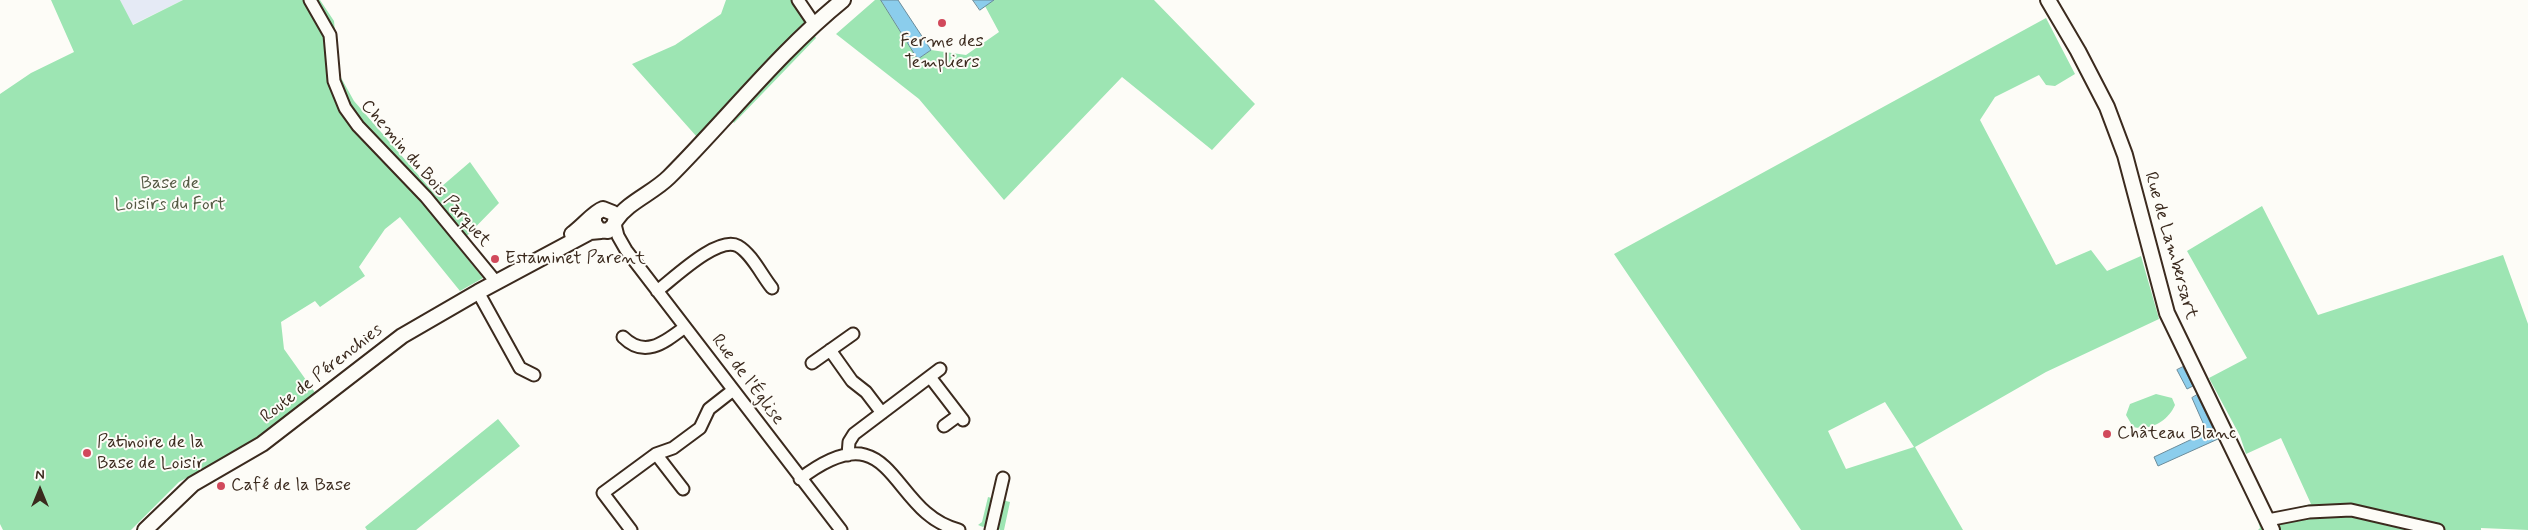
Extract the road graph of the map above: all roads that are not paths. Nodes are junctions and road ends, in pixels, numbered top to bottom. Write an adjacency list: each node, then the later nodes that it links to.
1 (310, 0): 10 (street, Chemin du Bois Parquet)
2 (798, 0): 5 (street)
3 (844, 0): 5 (main road, Route de Pérenchies)
4 (2048, 0): 30 (main road, Rue de Lambersart)
5 (815, 25): 6 (main road, Route de Pérenchies)
6 (682, 162): 7 (main road, Route de Pérenchies); 8 (main road, Route de Pérenchies)
7 (598, 213): 8 (main road); 8 (main road); 9 (main road, Route de Pérenchies)
8 (609, 226): 9 (main road, Route de Pérenchies); 12 (street, Rue de l'Église)
9 (532, 262): 10 (main road, Route de Pérenchies)
10 (496, 282): 13 (main road, Route de Pérenchies)
11 (772, 288): 12 (street)
12 (657, 291): 14 (street, Rue de l'Église)
13 (478, 292): 20 (street); 31 (main road, Route de Pérenchies)
14 (685, 327): 16 (street); 22 (street, Rue de l'Église)
15 (853, 334): 17 (street)
16 (623, 337)
17 (830, 350): 18 (street); 23 (street)
18 (812, 363)
19 (940, 369): 21 (street)
20 (534, 375)
21 (930, 377): 23 (street); 24 (street)
22 (732, 391): 25 (street); 28 (street, Rue de l'Église)
23 (882, 413): 26 (street)
24 (944, 426)
25 (656, 454): 29 (street); 32 (street)
26 (848, 455): 28 (street); 34 (street)
27 (1003, 478): 35 (street)
28 (800, 479): 33 (street, Rue de l'Église)
29 (683, 489)
30 (2270, 525): 36 (street)
31 (145, 530)
32 (631, 530)
33 (841, 530)
34 (959, 530)
35 (991, 530)
36 (2438, 530)

